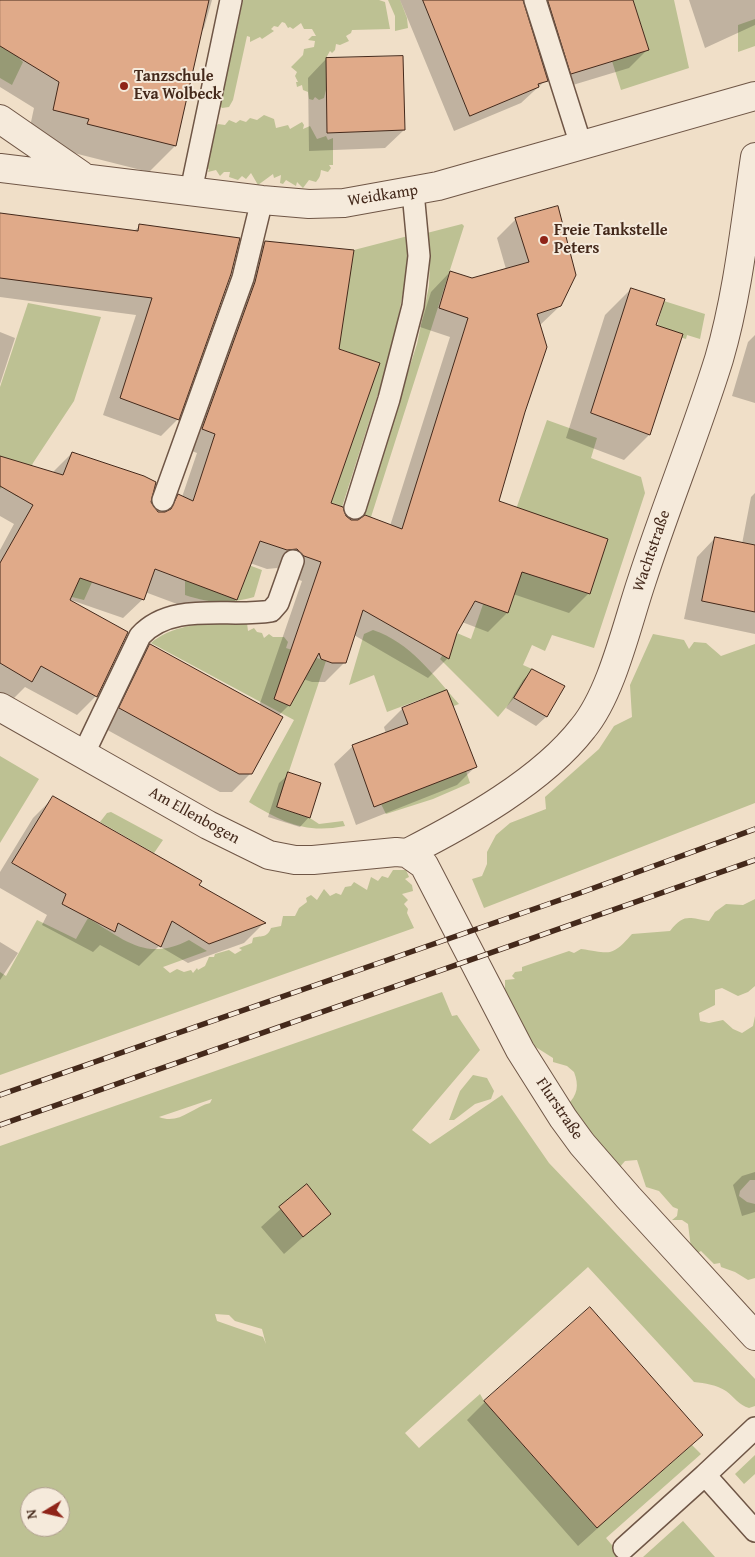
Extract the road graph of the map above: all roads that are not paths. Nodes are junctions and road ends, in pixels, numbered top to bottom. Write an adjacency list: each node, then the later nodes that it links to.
1 (232, 0): 9 (lane)
2 (536, 0): 5 (lane)
3 (755, 96): 5 (street, Weidkamp)
4 (0, 119): 8 (street)
5 (581, 145): 10 (street, Weidkamp)
6 (755, 157): 17 (street, Wachtstraße)
7 (0, 168): 8 (street, Weidkamp)
8 (84, 177): 9 (street, Weidkamp)
9 (192, 191): 11 (street, Weidkamp)
10 (413, 192): 11 (street, Weidkamp); 13 (lane)
11 (262, 200): 12 (lane)
12 (164, 500)
13 (355, 508)
14 (293, 561): 16 (lane)
15 (0, 708): 16 (street, Am Ellenbogen)
16 (83, 754): 17 (street, Am Ellenbogen)
17 (407, 854): 18 (street, Flurstraße)
18 (754, 1331)
19 (755, 1428): 20 (lane)
20 (705, 1475): 21 (lane); 22 (lane)
21 (755, 1531)
22 (624, 1548)

